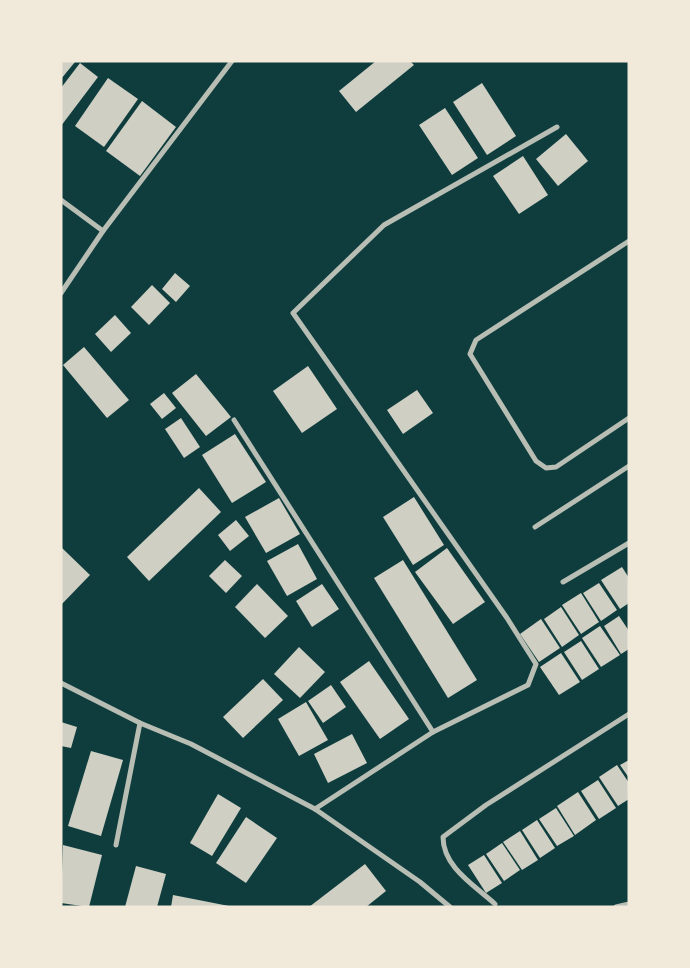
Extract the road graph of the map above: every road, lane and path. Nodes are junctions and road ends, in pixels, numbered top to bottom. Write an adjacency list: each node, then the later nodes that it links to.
1 (232, 61): 4 (street)
2 (557, 127): 16 (street)
3 (61, 200): 4 (street)
4 (103, 231): 6 (street)
5 (629, 242): 7 (street)
6 (61, 293)
7 (629, 418)
8 (234, 420): 16 (street)
9 (629, 466): 10 (street)
10 (536, 527)
11 (629, 543): 12 (street)
12 (563, 582)
13 (61, 683): 15 (street)
14 (629, 714): 19 (street)
15 (140, 723): 17 (street); 18 (street)
16 (433, 732): 17 (street)
17 (315, 809): 21 (street)
18 (116, 845)
19 (495, 904)
20 (629, 904): 22 (street)
21 (450, 907)
22 (616, 907)

